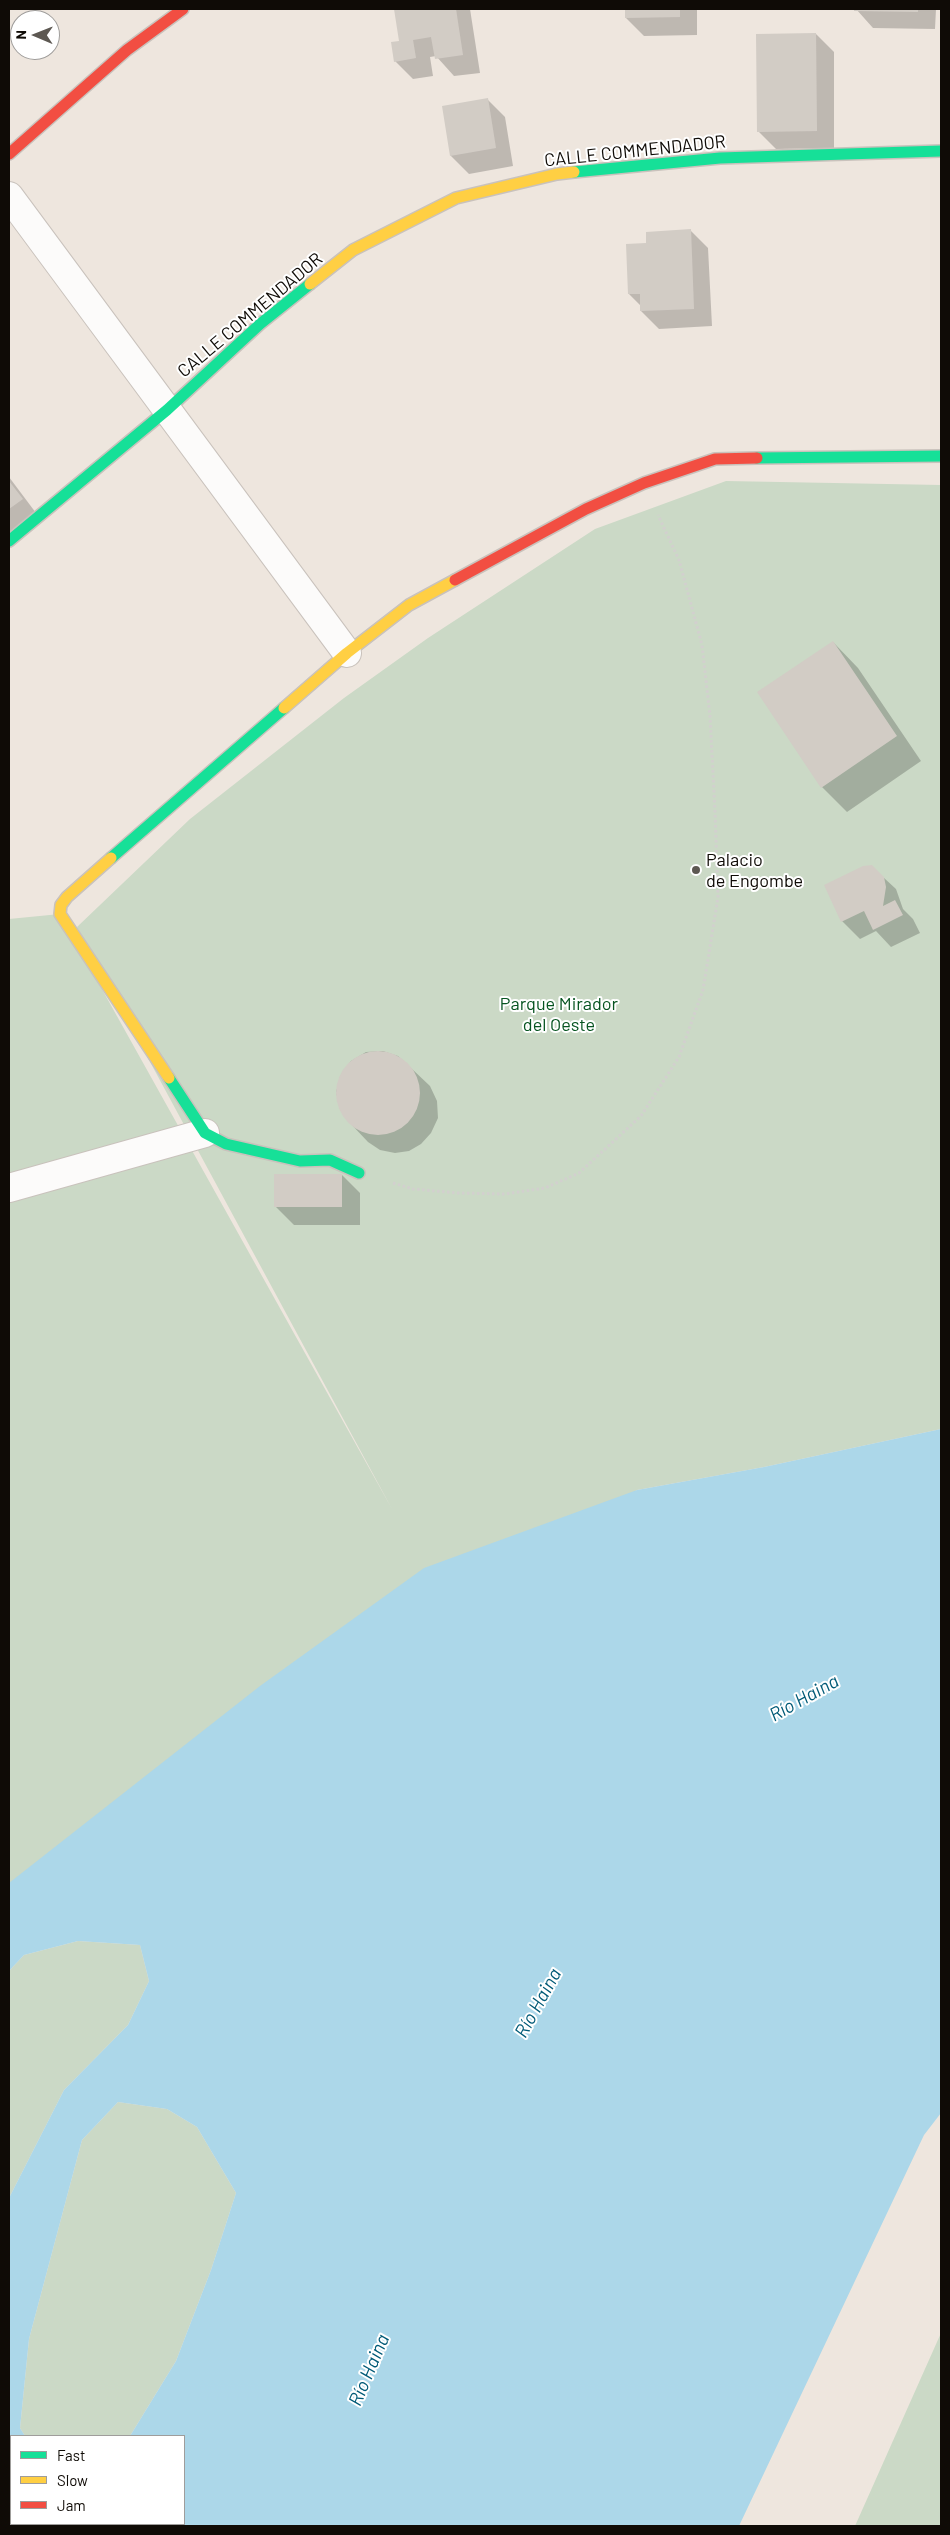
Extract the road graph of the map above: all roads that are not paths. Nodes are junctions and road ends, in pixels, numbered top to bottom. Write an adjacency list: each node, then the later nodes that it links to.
1 (183, 9): 3 (street)
2 (941, 151): 5 (street, CALLE COMMENDADOR)
3 (9, 154)
4 (9, 196): 5 (street)
5 (167, 410): 7 (street, CALLE COMMENDADOR); 8 (street)
6 (941, 456): 8 (street)
7 (9, 540)
8 (347, 653): 9 (street)
9 (205, 1133): 10 (street); 11 (street)
10 (358, 1173)
11 (9, 1188)

